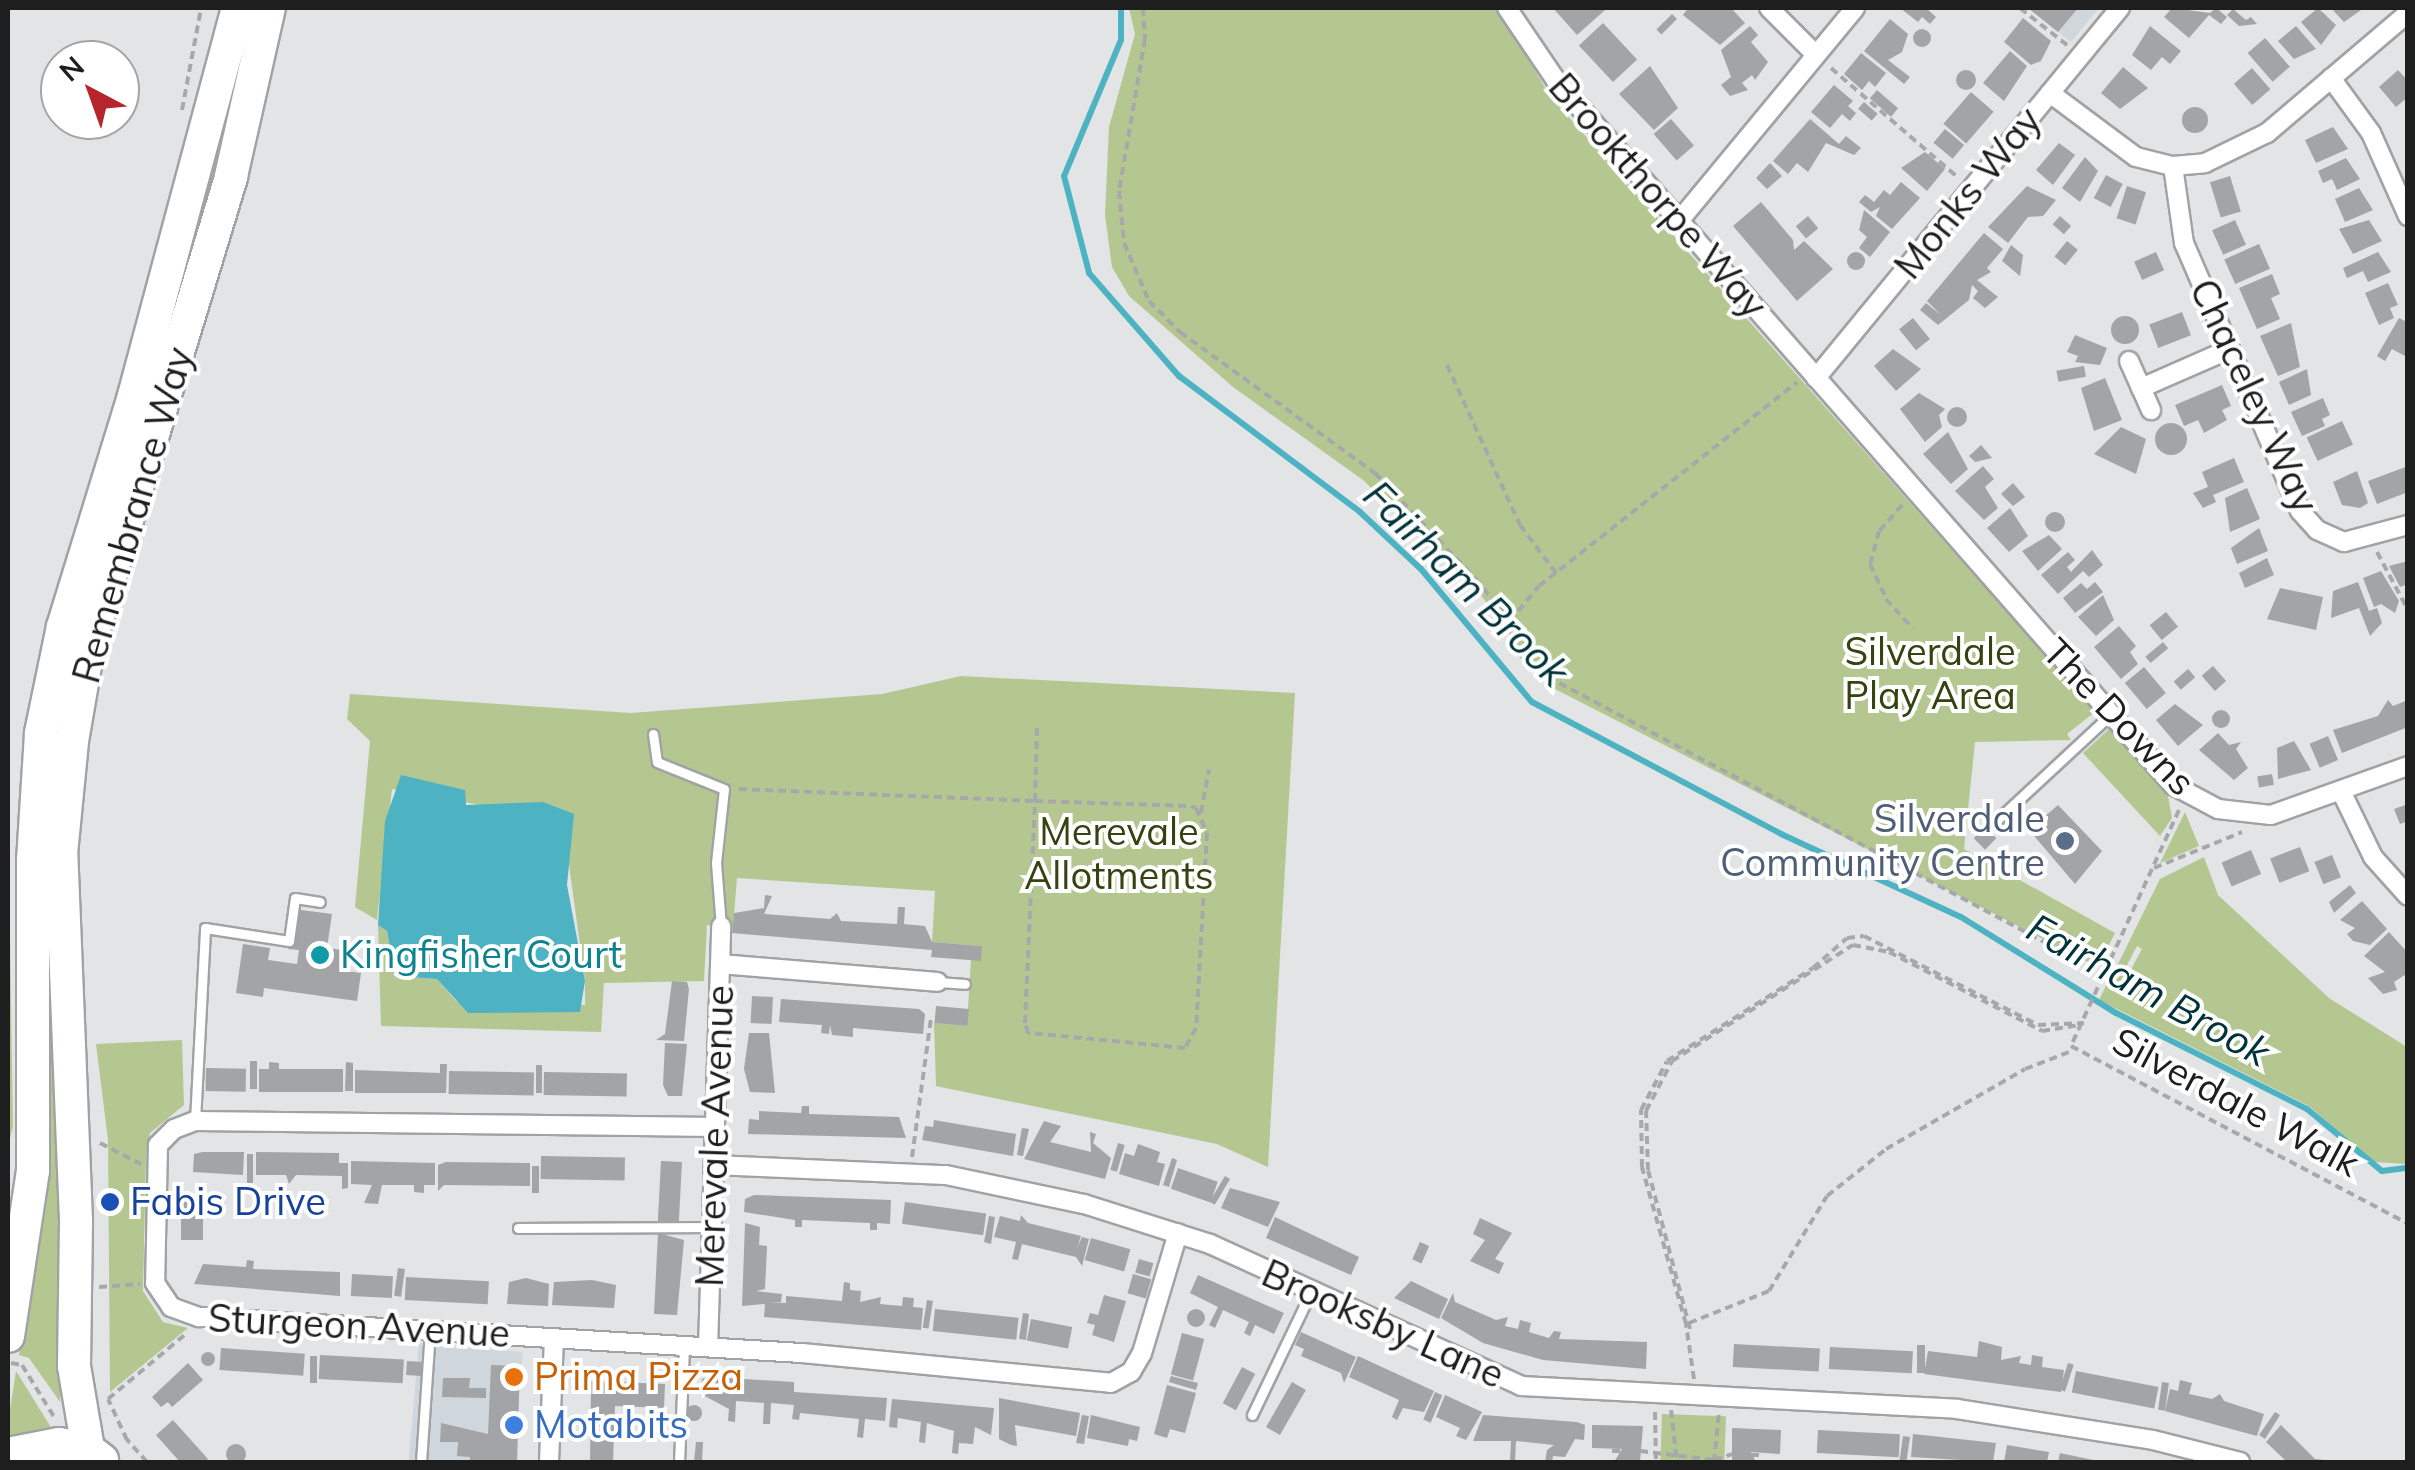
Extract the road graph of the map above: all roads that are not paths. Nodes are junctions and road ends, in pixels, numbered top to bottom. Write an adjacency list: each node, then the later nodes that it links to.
1 (223, 8): 13 (highway)
2 (238, 8): 13 (highway, Remembrance Way)
3 (269, 8): 15 (highway, Remembrance Way)
4 (286, 8): 15 (highway)
5 (1507, 8): 17 (street, Brookthorpe Way)
6 (1769, 8): 10 (street)
7 (1856, 8): 10 (street)
8 (2120, 8): 12 (street, Monks Way)
9 (2408, 12): 11 (street)
10 (1816, 55): 17 (street)
11 (2331, 78): 14 (street); 16 (street)
12 (2050, 93): 14 (street); 20 (street, Monks Way)
13 (198, 159): 43 (highway, Remembrance Way)
14 (2173, 166): 18 (street, Chaceley Way)
15 (232, 176): 49 (highway, Remembrance Way)
16 (2408, 216)
17 (1679, 220): 20 (street, Brookthorpe Way)
18 (2230, 349): 21 (street); 23 (street, Chaceley Way)
19 (2129, 361): 21 (street)
20 (1812, 373): 24 (street, The Downs)
21 (2141, 388): 22 (street)
22 (2151, 410)
23 (2408, 525)
24 (2110, 714): 27 (street, The Downs); 28 (lane)
25 (654, 734): 31 (lane)
26 (2408, 766): 27 (street)
27 (2341, 792): 29 (street)
28 (1997, 820)
29 (2408, 896)
30 (320, 902): 35 (lane)
31 (722, 926): 32 (street, Merevale Avenue)
32 (720, 964): 33 (street); 36 (street, Merevale Avenue)
33 (937, 982): 34 (lane)
34 (965, 984)
35 (194, 1121): 36 (street); 42 (street, Sturgeon Avenue)
36 (715, 1127): 37 (street, Merevale Avenue)
37 (714, 1165): 39 (street, Merevale Avenue); 40 (street, Brooksby Lane)
38 (518, 1228): 39 (lane)
39 (712, 1228): 46 (street, Merevale Avenue)
40 (1178, 1233): 41 (street, Brooksby Lane); 46 (street, Sturgeon Avenue)
41 (1312, 1292): 47 (lane); 53 (street, Brooksby Lane)
42 (430, 1331): 44 (street, Sturgeon Avenue); 50 (lane)
43 (8, 1336)
44 (554, 1338): 45 (street, Sturgeon Avenue); 51 (street)
45 (684, 1346): 46 (street, Sturgeon Avenue); 52 (lane)
46 (708, 1347)
47 (1252, 1415)
48 (8, 1454): 49 (highway)
49 (96, 1456)
50 (421, 1462)
51 (550, 1462)
52 (679, 1462)
53 (2240, 1462)

